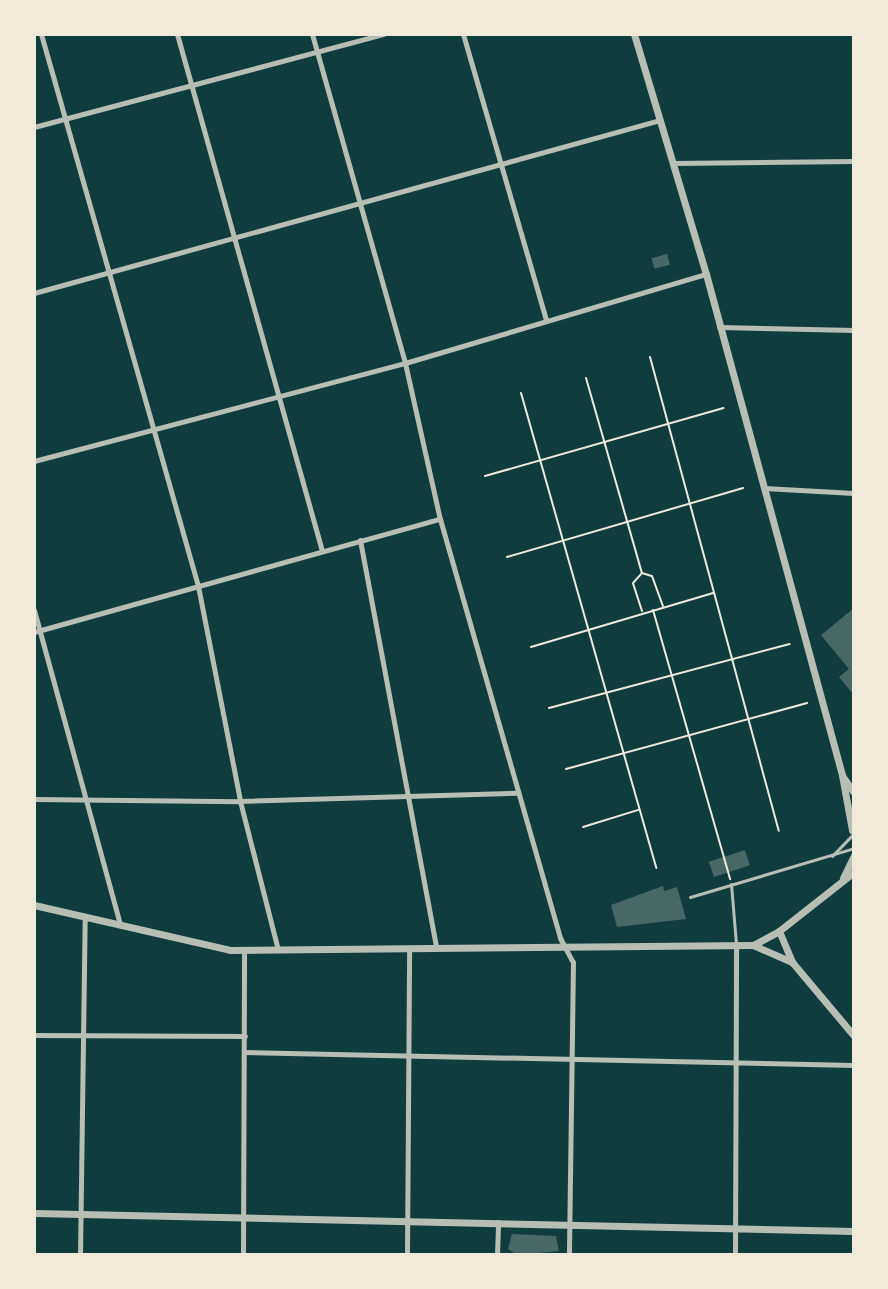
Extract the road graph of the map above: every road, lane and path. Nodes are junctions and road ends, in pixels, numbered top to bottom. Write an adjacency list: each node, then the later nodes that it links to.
1 (41, 34): 9 (street)
2 (177, 34): 8 (street)
3 (312, 34): 7 (street)
4 (384, 34): 7 (street)
5 (463, 34): 14 (street)
6 (634, 34): 10 (street)
7 (318, 52): 8 (street); 15 (street)
8 (192, 85): 9 (street); 16 (street)
9 (63, 119): 11 (street); 17 (street)
10 (661, 120): 13 (street); 14 (street)
11 (34, 127)
12 (854, 161): 13 (street)
13 (673, 163): 18 (street)
14 (499, 165): 15 (street); 20 (street)
15 (359, 205): 16 (street); 24 (street)
16 (238, 238): 17 (street); 27 (street)
17 (111, 272): 19 (street); 30 (street)
18 (706, 274): 20 (street); 21 (street)
19 (34, 293)
20 (546, 319): 24 (street)
21 (717, 327): 22 (street); 36 (street)
22 (854, 330)
23 (650, 357): 29 (path)
24 (405, 363): 27 (street); 39 (street)
25 (586, 378): 31 (path)
26 (521, 393): 33 (path)
27 (281, 397): 30 (street); 43 (street)
28 (723, 408): 29 (path)
29 (668, 424): 31 (path); 38 (path)
30 (154, 431): 32 (street); 46 (street)
31 (604, 442): 33 (path); 40 (path)
32 (34, 461)
33 (540, 461): 34 (path); 42 (path)
34 (485, 476)
35 (743, 488): 38 (path)
36 (763, 488): 37 (street); 65 (street)
37 (854, 493)
38 (690, 504): 40 (path); 47 (path)
39 (440, 519): 41 (street); 66 (street)
40 (627, 522): 42 (path); 45 (path)
41 (360, 540): 43 (street); 68 (street)
42 (563, 542): 44 (path); 52 (path)
43 (322, 551): 46 (street)
44 (507, 557)
45 (642, 573): 48 (path); 51 (path)
46 (198, 586): 53 (street); 71 (street)
47 (714, 592): 48 (path); 56 (path)
48 (663, 607): 50 (path)
49 (34, 610): 53 (street)
50 (653, 610): 51 (path); 57 (path)
51 (643, 614): 52 (path)
52 (588, 630): 55 (path); 58 (path)
53 (37, 631): 70 (street)
54 (790, 644): 56 (path)
55 (531, 647)
56 (732, 659): 57 (path); 61 (path)
57 (671, 676): 58 (path); 62 (path)
58 (606, 693): 60 (path); 63 (path)
59 (807, 703): 61 (path)
60 (549, 708)
61 (749, 720): 62 (path); 74 (path)
62 (689, 736): 63 (path); 82 (path)
63 (623, 754): 64 (path); 72 (path)
64 (566, 769)
65 (842, 775): 67 (street); 75 (street)
66 (517, 793): 68 (street); 90 (street)
67 (854, 793)
68 (407, 796): 71 (street); 94 (street)
69 (34, 799): 70 (street)
70 (84, 799): 71 (street); 86 (street)
71 (240, 801): 92 (street)
72 (639, 810): 73 (path); 79 (path)
73 (583, 827)
74 (779, 831)
75 (853, 833): 78 (lane)
76 (854, 848): 78 (lane)
77 (854, 855): 81 (street)
78 (830, 859): 82 (lane)
79 (656, 868)
80 (854, 872): 81 (street)
81 (843, 879): 87 (street)
82 (731, 884): 83 (lane); 88 (lane)
83 (690, 897)
84 (34, 905): 85 (street)
85 (85, 916): 86 (street); 97 (street)
86 (120, 924): 91 (street)
87 (779, 931): 89 (street); 95 (street)
88 (736, 945): 89 (street); 90 (street); 104 (street)
89 (753, 945): 95 (street)
90 (565, 948): 94 (street); 102 (street)
91 (244, 950): 92 (street); 98 (street)
92 (278, 950): 93 (street)
93 (409, 950): 94 (street); 101 (street)
94 (436, 950)
95 (792, 962): 99 (street)
96 (34, 1035): 97 (street)
97 (83, 1035): 98 (street); 106 (street)
98 (245, 1036): 100 (street)
99 (854, 1036)
100 (244, 1052): 101 (street); 107 (street)
101 (411, 1056): 102 (street); 108 (street)
102 (572, 1062): 104 (street); 110 (street)
103 (854, 1065): 104 (street)
104 (736, 1066): 111 (street)
105 (34, 1213): 106 (street)
106 (80, 1214): 107 (street); 113 (street)
107 (243, 1216): 108 (street); 114 (street)
108 (408, 1220): 109 (street); 115 (street)
109 (498, 1222): 110 (street); 116 (street)
110 (570, 1224): 111 (street); 117 (street)
111 (735, 1228): 112 (street); 118 (street)
112 (854, 1231)
113 (80, 1255)
114 (243, 1255)
115 (407, 1255)
116 (497, 1255)
117 (569, 1255)
118 (735, 1255)

